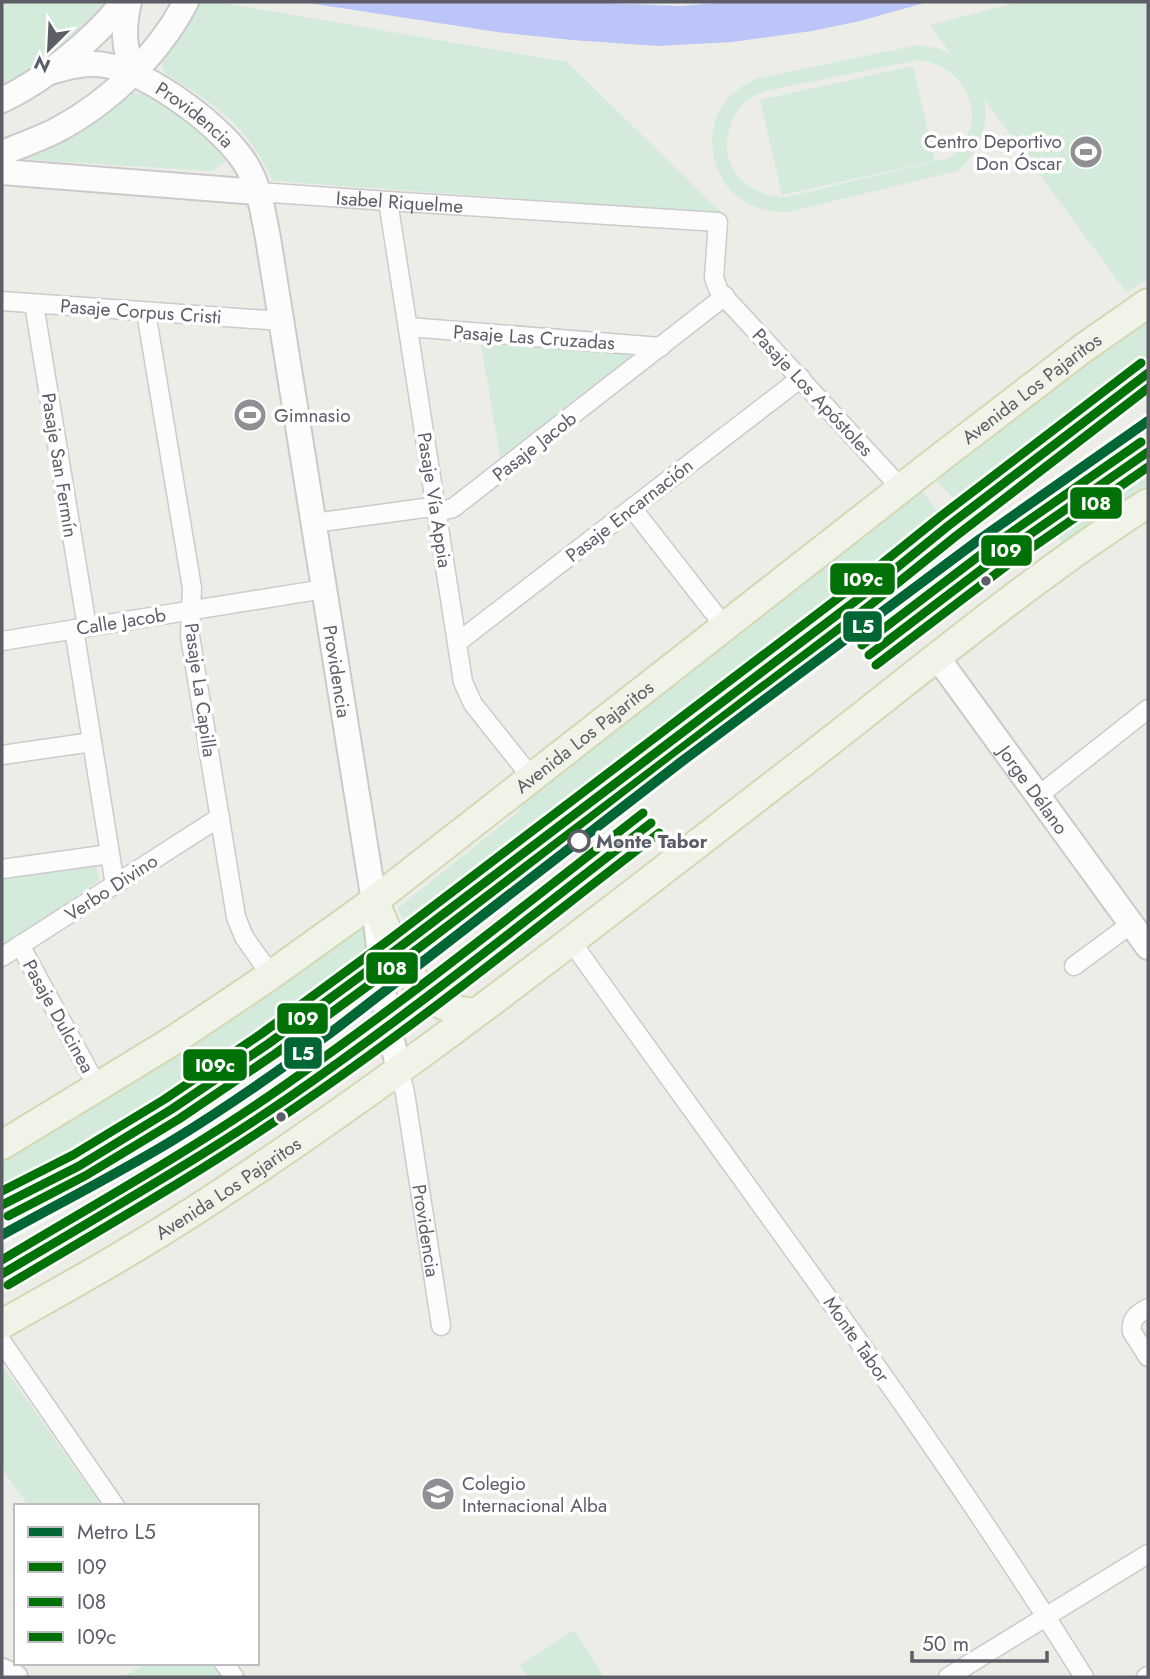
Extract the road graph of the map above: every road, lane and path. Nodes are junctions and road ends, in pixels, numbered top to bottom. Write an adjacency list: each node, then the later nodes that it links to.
1 (123, 2): 5 (street)
2 (129, 2): 4 (street)
3 (185, 2): 4 (street)
4 (134, 72): 5 (street); 7 (street); 9 (street, Providencia)
5 (47, 73): 6 (street)
6 (2, 100)
7 (2, 153)
8 (2, 172): 9 (street, Isabel Riquelme)
9 (258, 192): 10 (street, Isabel Riquelme); 16 (street, Providencia)
10 (388, 201): 11 (street, Isabel Riquelme); 17 (street, Pasaje Vía Appia)
11 (725, 296): 18 (street, Pasaje Jacob); 19 (street, Pasaje Los Apóstoles)
12 (2, 301): 14 (street, Pasaje Corpus Cristi)
13 (1148, 303): 20 (main road, Avenida Los Pajaritos)
14 (34, 304): 15 (street, Pasaje Corpus Cristi); 28 (street, Pasaje San Fermín)
15 (146, 312): 16 (street, Pasaje Corpus Cristi); 26 (street, Pasaje La Capilla)
16 (281, 321): 24 (street, Providencia)
17 (408, 327): 18 (street, Pasaje Las Cruzadas); 23 (street, Pasaje Vía Appia)
18 (661, 347): 23 (street, Pasaje Jacob)
19 (800, 378): 20 (street, Pasaje Los Apóstoles); 22 (street, Pasaje Encarnación)
20 (901, 488): 27 (main road, Avenida Los Pajaritos)
21 (1148, 503): 31 (main road, Avenida Los Pajaritos)
22 (632, 508): 27 (street); 30 (street, Pasaje Encarnación)
23 (437, 509): 24 (street, Pasaje Jacob); 30 (street, Pasaje Vía Appia)
24 (314, 523): 25 (street, Providencia)
25 (324, 589): 26 (street, Calle Jacob); 41 (street, Providencia)
26 (191, 610): 28 (street, Calle Jacob); 37 (street, Pasaje La Capilla)
27 (725, 627): 35 (main road, Avenida Los Pajaritos)
28 (80, 628): 29 (street, Calle Jacob); 33 (street, Pasaje San Fermín)
29 (2, 641)
30 (458, 642): 35 (street, Pasaje Vía Appia)
31 (937, 657): 36 (street, Jorge Délano); 43 (main road, Avenida Los Pajaritos)
32 (1148, 709): 36 (street)
33 (92, 742): 34 (street); 38 (street, Pasaje San Fermín)
34 (2, 755)
35 (532, 778): 41 (main road, Avenida Los Pajaritos)
36 (1038, 796): 42 (street, Jorge Délano)
37 (220, 817): 40 (street, Verbo Divino); 48 (street, Pasaje La Capilla)
38 (110, 854): 39 (street); 40 (street, Pasaje San Fermín)
39 (2, 869)
40 (115, 885): 44 (street, Verbo Divino)
41 (374, 901): 48 (main road, Avenida Los Pajaritos); 49 (main road); 50 (street, Providencia)
42 (1131, 924): 45 (street, Jorge Délano); 47 (street)
43 (571, 941): 49 (main road, Avenida Los Pajaritos); 60 (street, Monte Tabor)
44 (20, 945): 46 (street, Verbo Divino); 51 (street, Pasaje Dulcinea)
45 (1148, 947)
46 (2, 957)
47 (1074, 966)
48 (271, 975): 51 (main road, Avenida Los Pajaritos)
49 (475, 1013): 50 (main road, Avenida Los Pajaritos)
50 (399, 1069): 54 (main road, Avenida Los Pajaritos); 55 (street, Providencia)
51 (98, 1088): 52 (main road, Avenida Los Pajaritos)
52 (2, 1145)
53 (1148, 1308): 57 (street)
54 (2, 1324)
55 (441, 1326)
56 (2, 1342): 58 (street)
57 (1148, 1357)
58 (114, 1504)
59 (1148, 1554): 60 (street)
60 (1046, 1617): 63 (street); 64 (street, Monte Tabor)
61 (2, 1671): 62 (street)
62 (15, 1677)
63 (948, 1677)
64 (1084, 1677)

